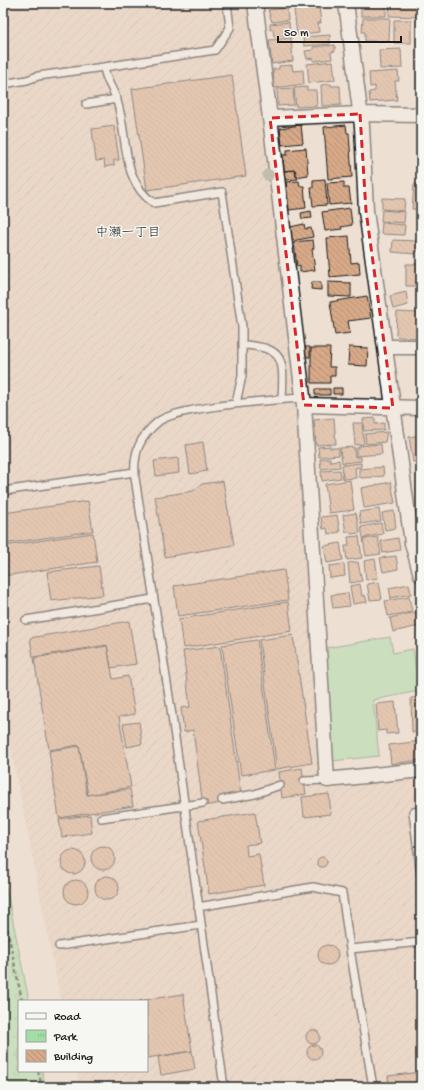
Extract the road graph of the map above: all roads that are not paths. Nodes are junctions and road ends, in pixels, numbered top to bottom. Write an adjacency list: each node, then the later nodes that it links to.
1 (227, 3): 4 (lane)
2 (255, 3): 10 (street)
3 (346, 3): 8 (street)
4 (104, 67): 5 (lane); 6 (lane)
5 (3, 84)
6 (117, 99): 7 (lane); 11 (lane)
7 (86, 104)
8 (360, 114): 9 (street); 10 (street); 12 (street)
9 (421, 115)
10 (270, 118): 15 (street)
11 (242, 345): 14 (lane); 16 (lane)
12 (385, 347): 13 (street); 17 (street)
13 (421, 347)
14 (282, 399): 15 (lane); 16 (lane)
15 (302, 401): 17 (street); 25 (street)
16 (236, 403): 19 (lane)
17 (393, 408): 18 (street); 21 (street)
18 (421, 408)
19 (135, 472): 20 (lane); 22 (lane)
20 (3, 491)
21 (421, 575)
22 (153, 599): 23 (lane); 30 (lane)
23 (26, 620)
24 (421, 770): 25 (street)
25 (327, 780): 26 (lane)
26 (304, 781)
27 (280, 785): 28 (lane)
28 (222, 800)
29 (203, 803): 30 (lane)
30 (184, 806): 32 (lane); 34 (lane)
31 (421, 810): 33 (lane)
32 (100, 818)
33 (421, 875)
34 (198, 907): 35 (lane); 38 (lane)
35 (201, 925): 37 (lane); 39 (lane)
36 (421, 942): 38 (lane)
37 (59, 946)
38 (350, 949): 40 (lane)
39 (224, 1087)
40 (373, 1087)

